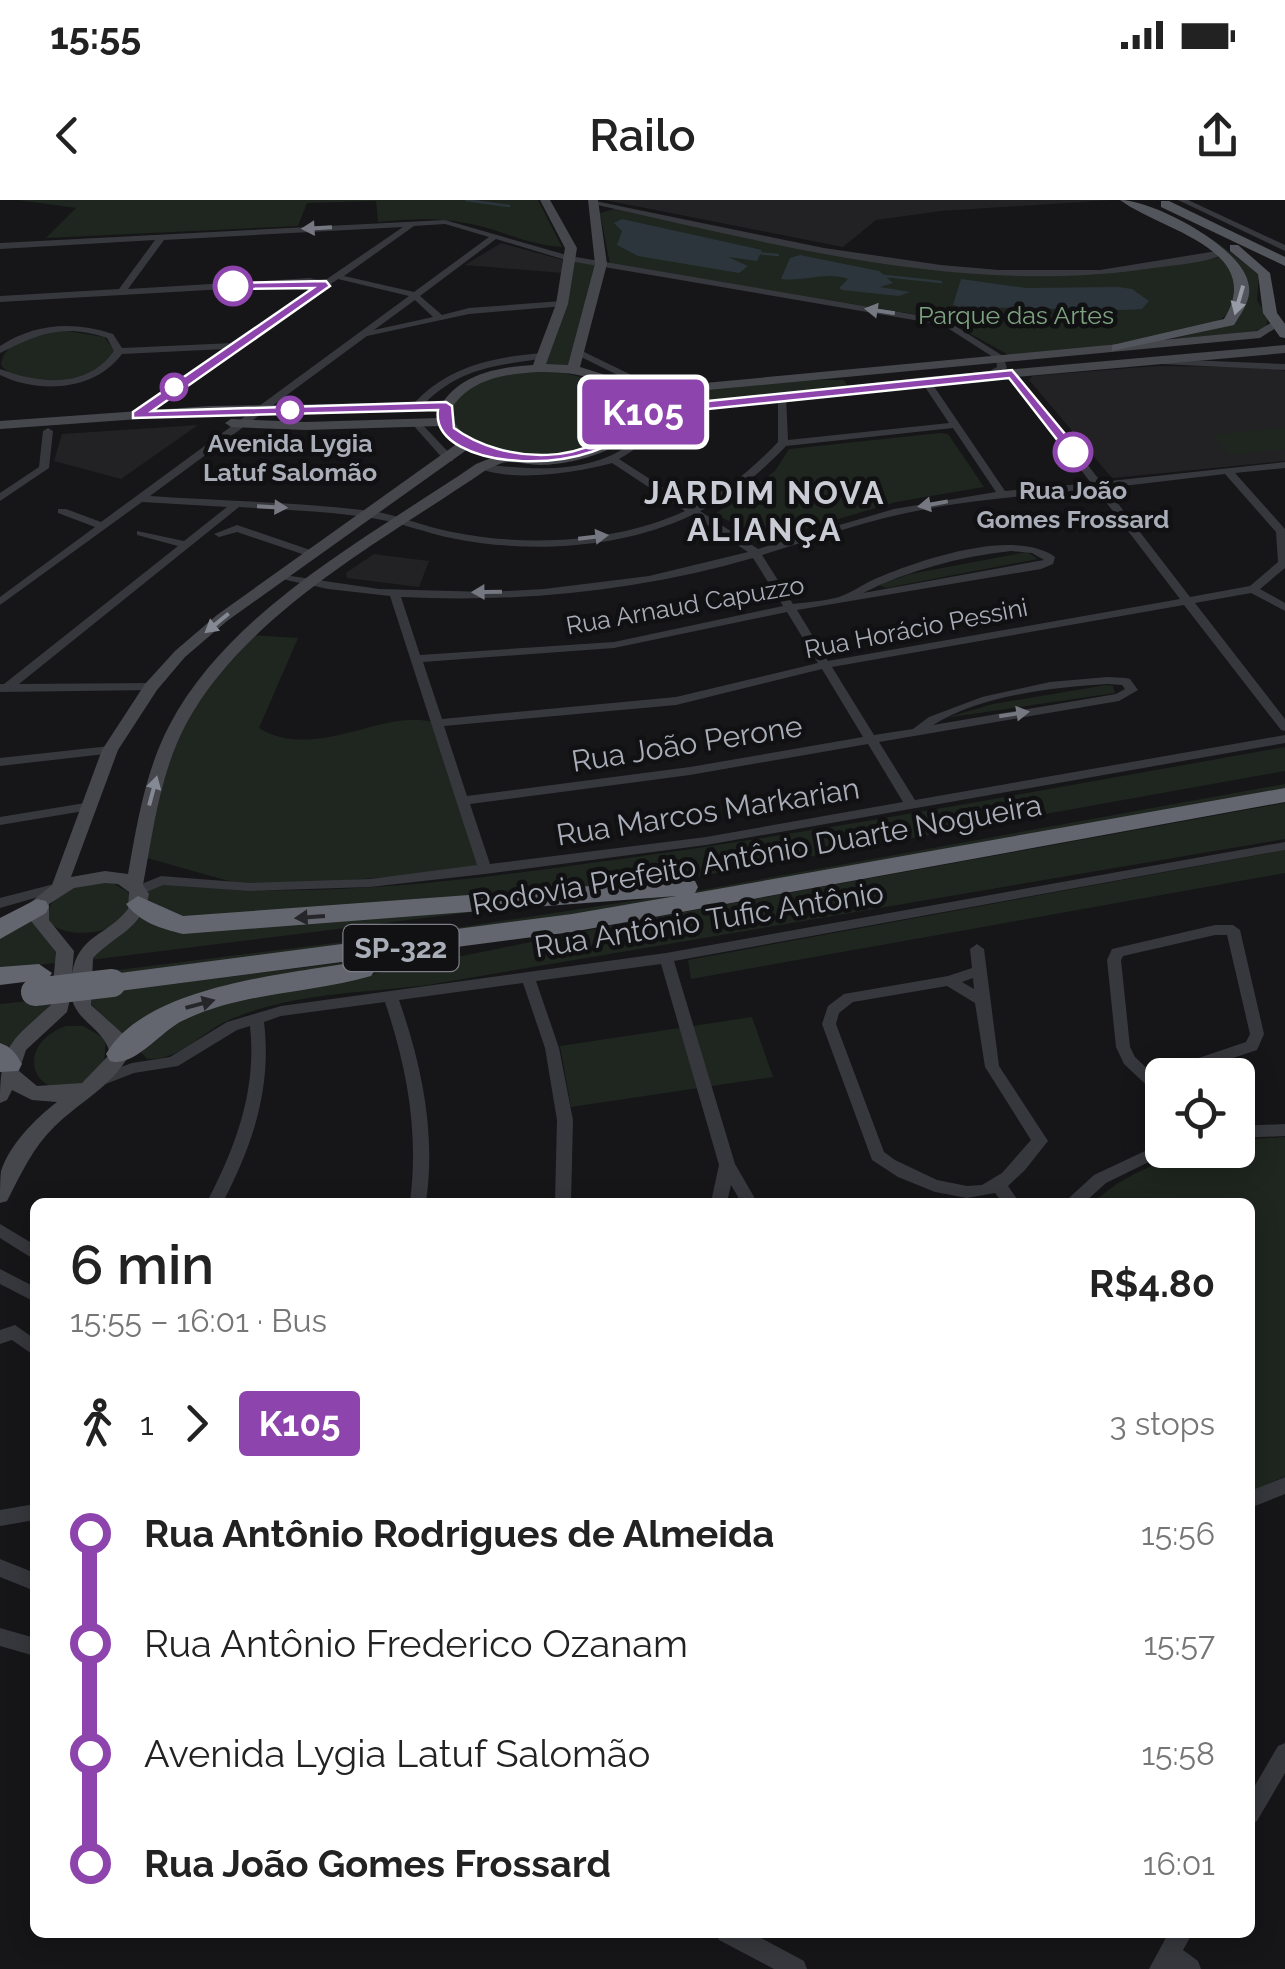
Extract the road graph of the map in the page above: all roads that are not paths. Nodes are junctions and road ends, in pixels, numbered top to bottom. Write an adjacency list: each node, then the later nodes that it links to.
1 (546, 200): 8 (main road)
2 (1126, 200): 15 (main road)
3 (1141, 200): 23 (main road)
4 (1157, 200): 16 (main road)
5 (1182, 200): 12 (street)
6 (593, 201): 8 (main road); 15 (street)
7 (414, 223): 9 (street, one-way to 9); 10 (street); 18 (street)
8 (581, 226): 14 (main road); 17 (main road)
9 (162, 236): 11 (street); 20 (street)
10 (492, 239): 13 (street); 21 (street)
11 (0, 246)
12 (1285, 248)
13 (551, 253): 14 (main road)
14 (570, 253): 17 (street); 24 (main road)
15 (1223, 254): 29 (main road, one-way to 29)
16 (1285, 262)
17 (601, 264): 33 (main road); 35 (street, one-way to 17)
18 (330, 280): 20 (street); 21 (street); 28 (street)
19 (1285, 289): 23 (main road)
20 (122, 292): 22 (street)
21 (414, 295): 25 (street); 27 (street)
22 (0, 299)
23 (1267, 299): 26 (main road)
24 (562, 304): 25 (street); 36 (main road)
25 (439, 317): 27 (street)
26 (1280, 329): 29 (main road)
27 (361, 336): 53 (street)
28 (235, 346): 32 (street); 49 (street)
29 (1117, 348): 34 (main road)
30 (1285, 349): 37 (main road)
31 (0, 350): 32 (street)
32 (119, 351): 41 (street)
33 (580, 353): 40 (main road); 43 (street)
34 (1068, 353): 35 (main road); 38 (main road)
35 (1000, 358): 44 (street); 46 (main road)
36 (541, 362): 40 (main road); 50 (street); 51 (main road)
37 (1140, 362): 38 (main road); 39 (street)
38 (1045, 364): 42 (main road)
39 (1285, 367)
40 (573, 370): 47 (main road)
41 (0, 372)
42 (1012, 374): 44 (main road); 70 (street)
43 (625, 376): 46 (street); 47 (street)
44 (987, 376): 45 (main road)
45 (926, 381): 48 (main road); 59 (street)
46 (670, 390): 47 (main road)
47 (628, 394): 54 (main road)
48 (781, 396): 52 (main road); 62 (street)
49 (159, 406): 53 (main road); 60 (main road)
50 (416, 406): 51 (main road); 53 (main road)
51 (446, 406): 55 (main road)
52 (663, 409): 54 (main road); 66 (street)
53 (258, 410): 56 (street)
54 (635, 414): 64 (main road)
55 (444, 422): 57 (main road); 63 (main road)
56 (238, 423): 57 (main road); 60 (main road); 73 (street)
57 (416, 423): 65 (street)
58 (0, 424): 60 (main road)
59 (956, 424): 62 (street); 71 (street)
60 (51, 426): 61 (main road); 72 (street)
61 (0, 434)
62 (783, 443): 76 (street)
63 (466, 444): 64 (main road); 65 (main road)
64 (505, 456): 68 (main road)
65 (449, 459): 77 (main road)
66 (613, 459): 68 (street); 76 (street)
67 (1285, 465): 69 (street)
68 (481, 468): 78 (main road)
69 (1227, 470): 70 (street); 79 (street, Rua Horácio Pessini)
70 (1099, 486): 71 (street); 92 (street)
71 (1001, 493): 84 (street, one-way to 84)
72 (0, 498)
73 (140, 499): 74 (street); 80 (street)
74 (236, 505): 77 (street, one-way to 77); 83 (street)
75 (62, 512): 80 (street)
76 (698, 512): 78 (street, one-way to 76); 84 (street)
77 (371, 514): 78 (street); 85 (main road)
78 (404, 522): 88 (main road)
79 (1281, 524): 86 (street, Rua Horácio Pessini)
80 (102, 526): 93 (street)
81 (142, 533): 83 (street)
82 (220, 534): 85 (street)
83 (185, 545): 99 (street)
84 (756, 552): 90 (street, one-way to 90); 94 (street)
85 (312, 554): 87 (main road)
86 (1284, 563): 89 (street, Rua Horácio Pessini)
87 (281, 576): 88 (street); 98 (main road, one-way to 98)
88 (314, 584): 90 (street); 116 (main road, one-way to 88)
89 (1253, 588): 92 (street, Rua Horácio Pessini); 95 (street)
90 (394, 592): 96 (street)
91 (854, 600): 91 (street, Rua Arnaud Capuzzo); 94 (street, Rua Arnaud Capuzzo)
92 (1188, 601): 97 (street, Rua Horácio Pessini); 101 (street)
93 (0, 602)
94 (791, 608): 96 (street, Rua Arnaud Capuzzo); 97 (street)
95 (1285, 608)
96 (414, 659): 100 (street)
97 (825, 665): 100 (street, Rua Horácio Pessini); 104 (street)
98 (150, 687): 99 (street); 105 (main road)
99 (3, 688)
100 (435, 723): 109 (street)
101 (1285, 727)
102 (918, 730): 102 (street, Rua João Perone, one-way to 102); 104 (street, Rua João Perone)
103 (1285, 739): 110 (street, Rua Marcos Markarian)
104 (871, 740): 109 (street, Rua João Perone); 110 (street)
105 (110, 750): 106 (street); 111 (main road)
106 (0, 762)
107 (1285, 778): 117 (highway, Rodovia Prefeito Antônio Duarte Nogueira / SP-322)
108 (1285, 795): 117 (highway, Rodovia Prefeito Antônio Duarte Nogueira / SP-322)
109 (463, 801): 114 (street)
110 (912, 806): 114 (street, Rua Marcos Markarian)
111 (85, 807): 112 (street); 115 (main road)
112 (0, 821)
113 (1285, 846): 121 (street, Rua Antônio Tufic Antônio)
114 (484, 870): 116 (street, Rua Marcos Markarian)
115 (50, 893): 116 (main road); 118 (street); 119 (highway); 133 (main road)
116 (136, 894): 117 (highway, one-way to 116); 131 (main road)
117 (688, 895): 126 (highway, Rodovia Prefeito Antônio Duarte Nogueira / SP-322, bridge); 131 (highway, one-way to 117)
118 (0, 903)
119 (0, 930)
120 (977, 949): 122 (street)
121 (666, 958): 124 (street, Rua Antônio Tufic Antônio); 140 (street)
122 (981, 970): 125 (street); 129 (street)
123 (0, 976): 126 (highway, Rodovia Prefeito Antônio Duarte Nogueira / SP-322)
124 (528, 977): 128 (street, Rua Antônio Tufic Antônio); 145 (street)
125 (949, 981): 129 (street); 148 (street)
126 (37, 982): 127 (highway, Rodovia Prefeito Antônio Duarte Nogueira / SP-322)
127 (0, 995)
128 (390, 995): 130 (street, Rua Antônio Tufic Antônio); 144 (street)
129 (982, 1000): 141 (street)
130 (256, 1018): 132 (street, Rua Antônio Tufic Antônio); 143 (street)
131 (120, 1054): 132 (street); 135 (main road)
132 (150, 1065): 135 (street, Rua Antônio Tufic Antônio)
133 (5, 1066): 135 (main road); 136 (main road)
134 (1161, 1081): 134 (street)
135 (92, 1084): 142 (main road)
136 (0, 1095)
137 (1285, 1130): 138 (street)
138 (1255, 1131)
139 (1145, 1157): 151 (street)
140 (727, 1165): 146 (street); 147 (street)
141 (999, 1186): 149 (street); 150 (street)
142 (0, 1193)
143 (216, 1198)
144 (418, 1198)
145 (563, 1198)
146 (720, 1198)
147 (747, 1198)
148 (974, 1198)
149 (979, 1198)
150 (1008, 1198)
151 (1080, 1198)
152 (0, 1230): 153 (street)
153 (30, 1249)
154 (0, 1276): 155 (street)
155 (30, 1292)
156 (0, 1337): 157 (street)
157 (30, 1345)
158 (1285, 1485): 159 (street)
159 (1255, 1498)
160 (30, 1513): 161 (street)
161 (0, 1518)
162 (0, 1568): 163 (street)
163 (30, 1580)
164 (0, 1638): 165 (street)
165 (30, 1646)
166 (1285, 1753): 167 (street)
167 (1255, 1805)
168 (738, 1938): 171 (street)
169 (1178, 1938): 170 (street)
170 (1165, 1961): 172 (street)
171 (796, 1969)
172 (1190, 1969)

